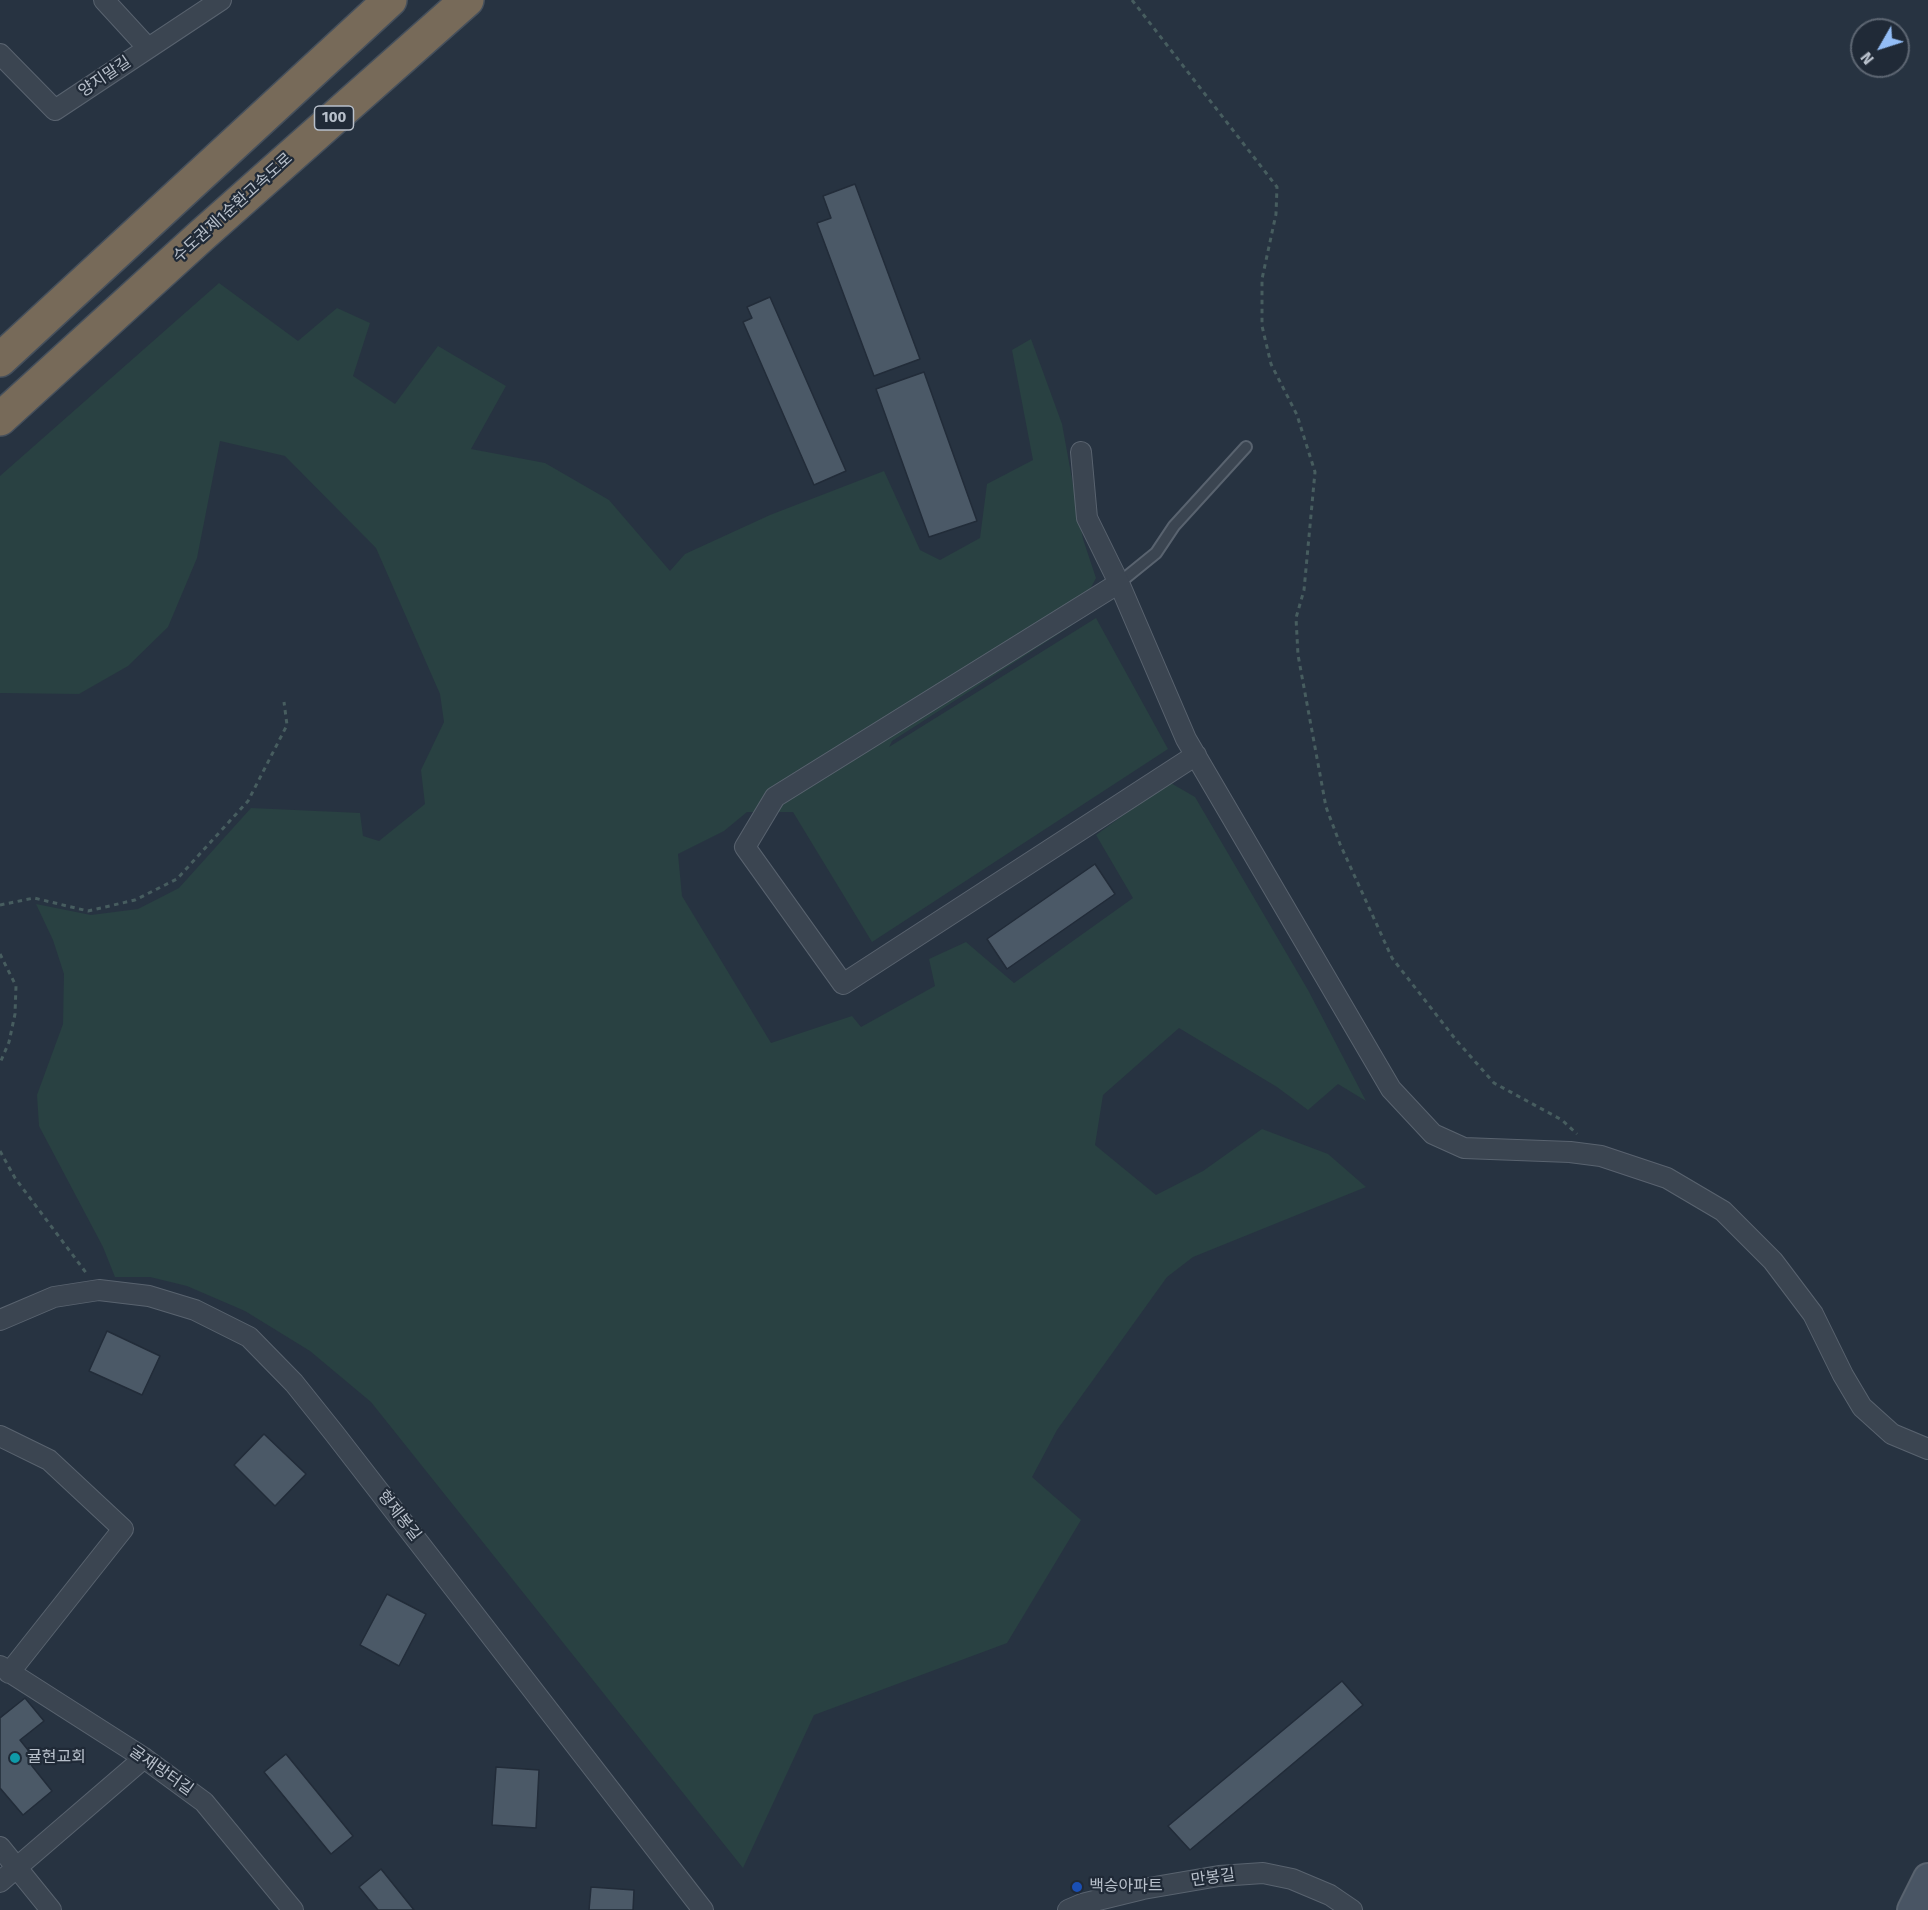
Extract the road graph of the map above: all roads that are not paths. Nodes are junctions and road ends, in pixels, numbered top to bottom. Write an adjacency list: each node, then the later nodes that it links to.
1 (104, 0): 5 (street)
2 (221, 0): 5 (street, 양지말길)
3 (390, 0): 7 (highway)
4 (467, 0): 8 (highway, 수도권제1순환고속도로 / 100)
5 (148, 48): 6 (street, 양지말길)
6 (0, 54)
7 (0, 360)
8 (0, 418)
9 (1246, 447): 11 (lane)
10 (1081, 452): 11 (street)
11 (1119, 583): 12 (street); 12 (street)
12 (1196, 755): 15 (street)
13 (0, 1320): 24 (street, 형제봉길)
14 (0, 1436): 16 (street)
15 (1928, 1449)
16 (4, 1669): 17 (street, 굴재방터길)
17 (144, 1758): 19 (street); 23 (street, 굴재방터길)
18 (0, 1847): 19 (street)
19 (18, 1868): 21 (street); 22 (street)
20 (1928, 1878): 27 (main road)
21 (0, 1882)
22 (51, 1910)
23 (292, 1910)
24 (703, 1910)
25 (1068, 1910): 26 (street, 만봉길)
26 (1352, 1910)
27 (1912, 1910)

